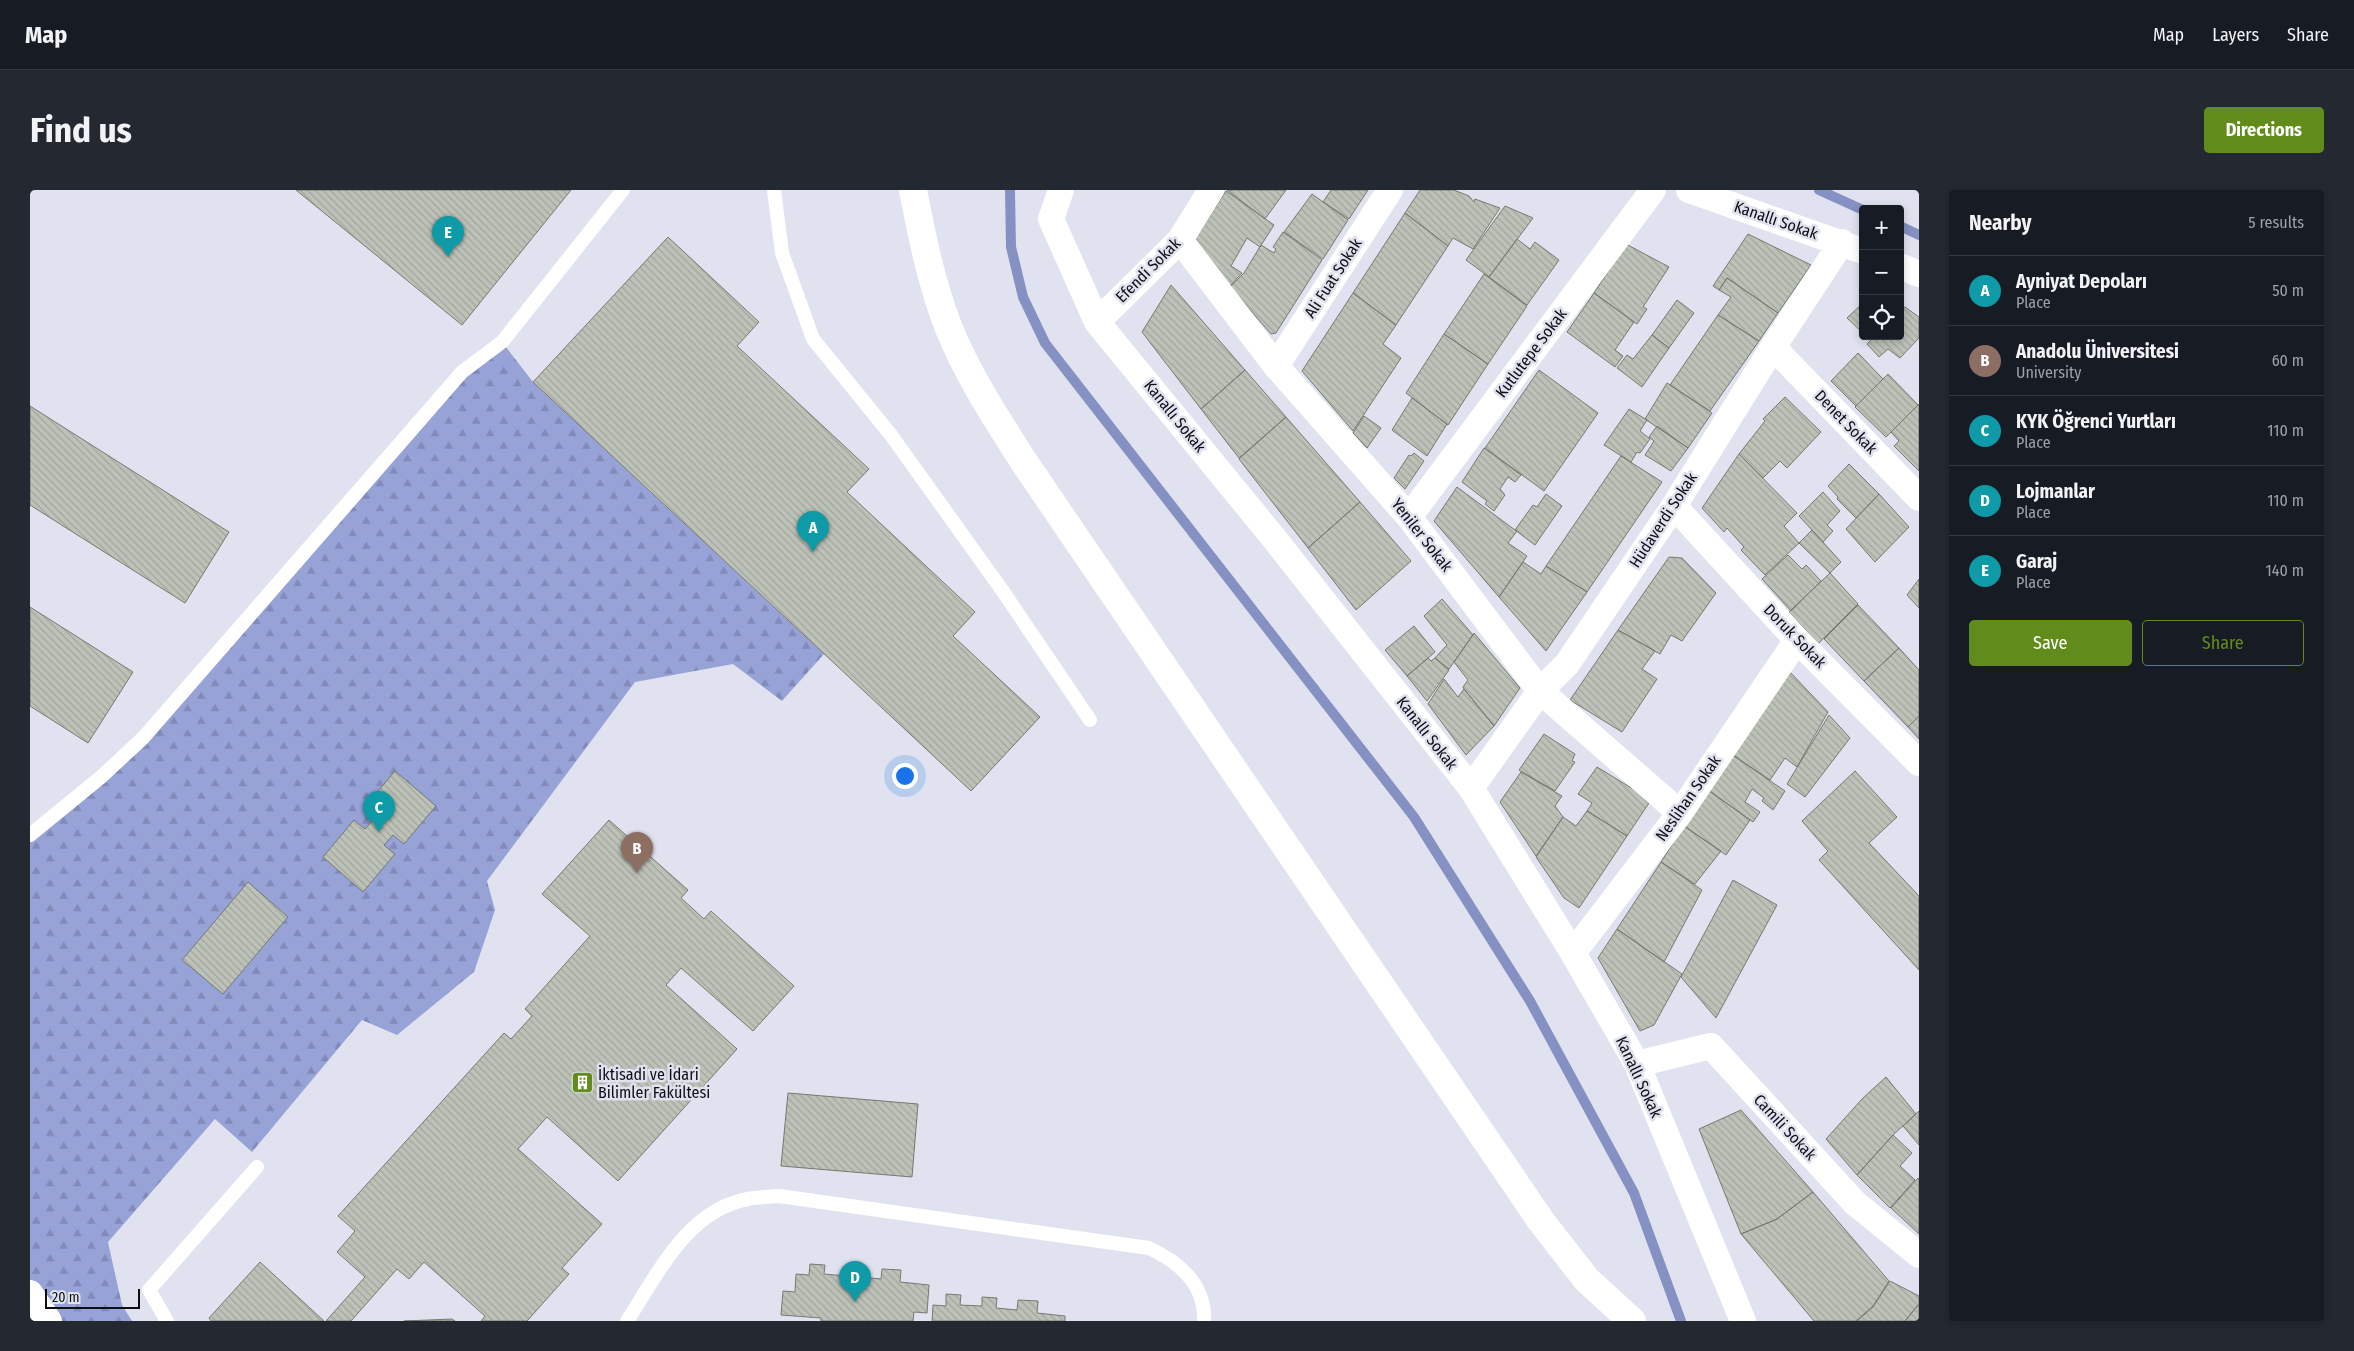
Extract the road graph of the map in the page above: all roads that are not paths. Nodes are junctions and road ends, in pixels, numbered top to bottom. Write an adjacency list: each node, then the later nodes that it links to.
1 (623, 190): 25 (lane)
2 (774, 190): 21 (lane)
3 (913, 190): 35 (main road)
4 (1061, 190): 13 (street, Kanallı Sokak)
5 (1211, 190): 9 (street, Efendi Sokak)
6 (1390, 190): 15 (street, Ali Fuat Sokak)
7 (1653, 190): 18 (street, Kutlutepe Sokak)
8 (1689, 190): 10 (street, Kanallı Sokak)
9 (1180, 240): 13 (street, Efendi Sokak); 15 (street, Yeniler Sokak)
10 (1852, 246): 14 (street, Hüdaverdi Sokak)
11 (1904, 268): 12 (street)
12 (1919, 274)
13 (1098, 322): 23 (street, Kanallı Sokak)
14 (1773, 346): 16 (street, Denet Sokak); 17 (street, Hüdaverdi Sokak)
15 (1276, 366): 18 (street, Yeniler Sokak)
16 (1919, 498)
17 (1674, 506): 19 (street, Doruk Sokak); 20 (street, Hüdaverdi Sokak)
18 (1409, 517): 20 (street, Yeniler Sokak)
19 (1797, 640): 22 (street, Doruk Sokak); 24 (street, Neslihan Sokak)
20 (1540, 692): 23 (street, Hüdaverdi Sokak); 24 (street, Yeniler Sokak)
21 (1090, 720)
22 (1919, 763)
23 (1471, 788): 26 (street, Kanallı Sokak)
24 (1680, 813): 26 (street, Neslihan Sokak)
25 (30, 835)
26 (1573, 953): 27 (street, Kanallı Sokak)
27 (1637, 1064): 29 (street, Camili Sokak); 36 (street, Kanallı Sokak)
28 (257, 1167): 32 (lane)
29 (1919, 1255)
30 (30, 1293): 31 (street)
31 (49, 1321)
32 (167, 1321)
33 (627, 1321): 34 (lane)
34 (1204, 1321)
35 (1632, 1321)
36 (1743, 1321)

